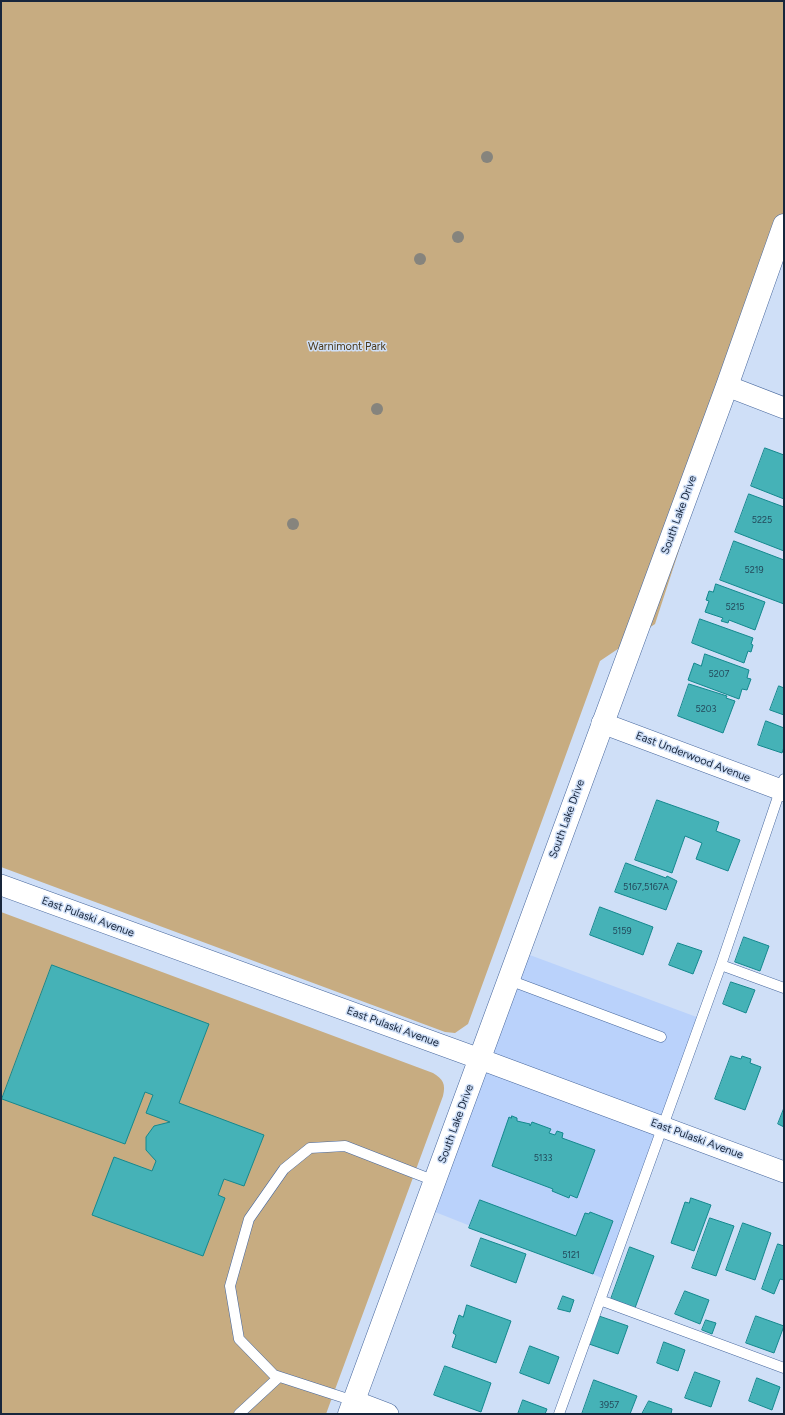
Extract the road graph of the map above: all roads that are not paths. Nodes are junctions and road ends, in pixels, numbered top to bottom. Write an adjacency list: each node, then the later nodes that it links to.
1 (784, 224): 2 (main road, South Lake Drive)
2 (727, 386): 3 (street); 4 (main road, South Lake Drive)
3 (784, 408)
4 (602, 722): 5 (street, East Underwood Avenue); 8 (main road, South Lake Drive)
5 (783, 787): 7 (lane)
6 (1, 885): 11 (street, East Pulaski Avenue)
7 (721, 965): 9 (lane); 12 (lane)
8 (509, 980): 10 (lane); 11 (main road, South Lake Drive)
9 (784, 988)
10 (661, 1037)
11 (480, 1059): 12 (street, East Pulaski Avenue); 14 (main road, South Lake Drive)
12 (662, 1127): 13 (street, East Pulaski Avenue); 15 (lane)
13 (784, 1172)
14 (435, 1181): 17 (lane); 18 (main road, South Lake Drive)
15 (600, 1300): 16 (lane); 21 (lane)
16 (784, 1368)
17 (279, 1377): 18 (lane); 19 (lane)
18 (351, 1408): 20 (street)
19 (239, 1414)
20 (388, 1414)
21 (559, 1414)

